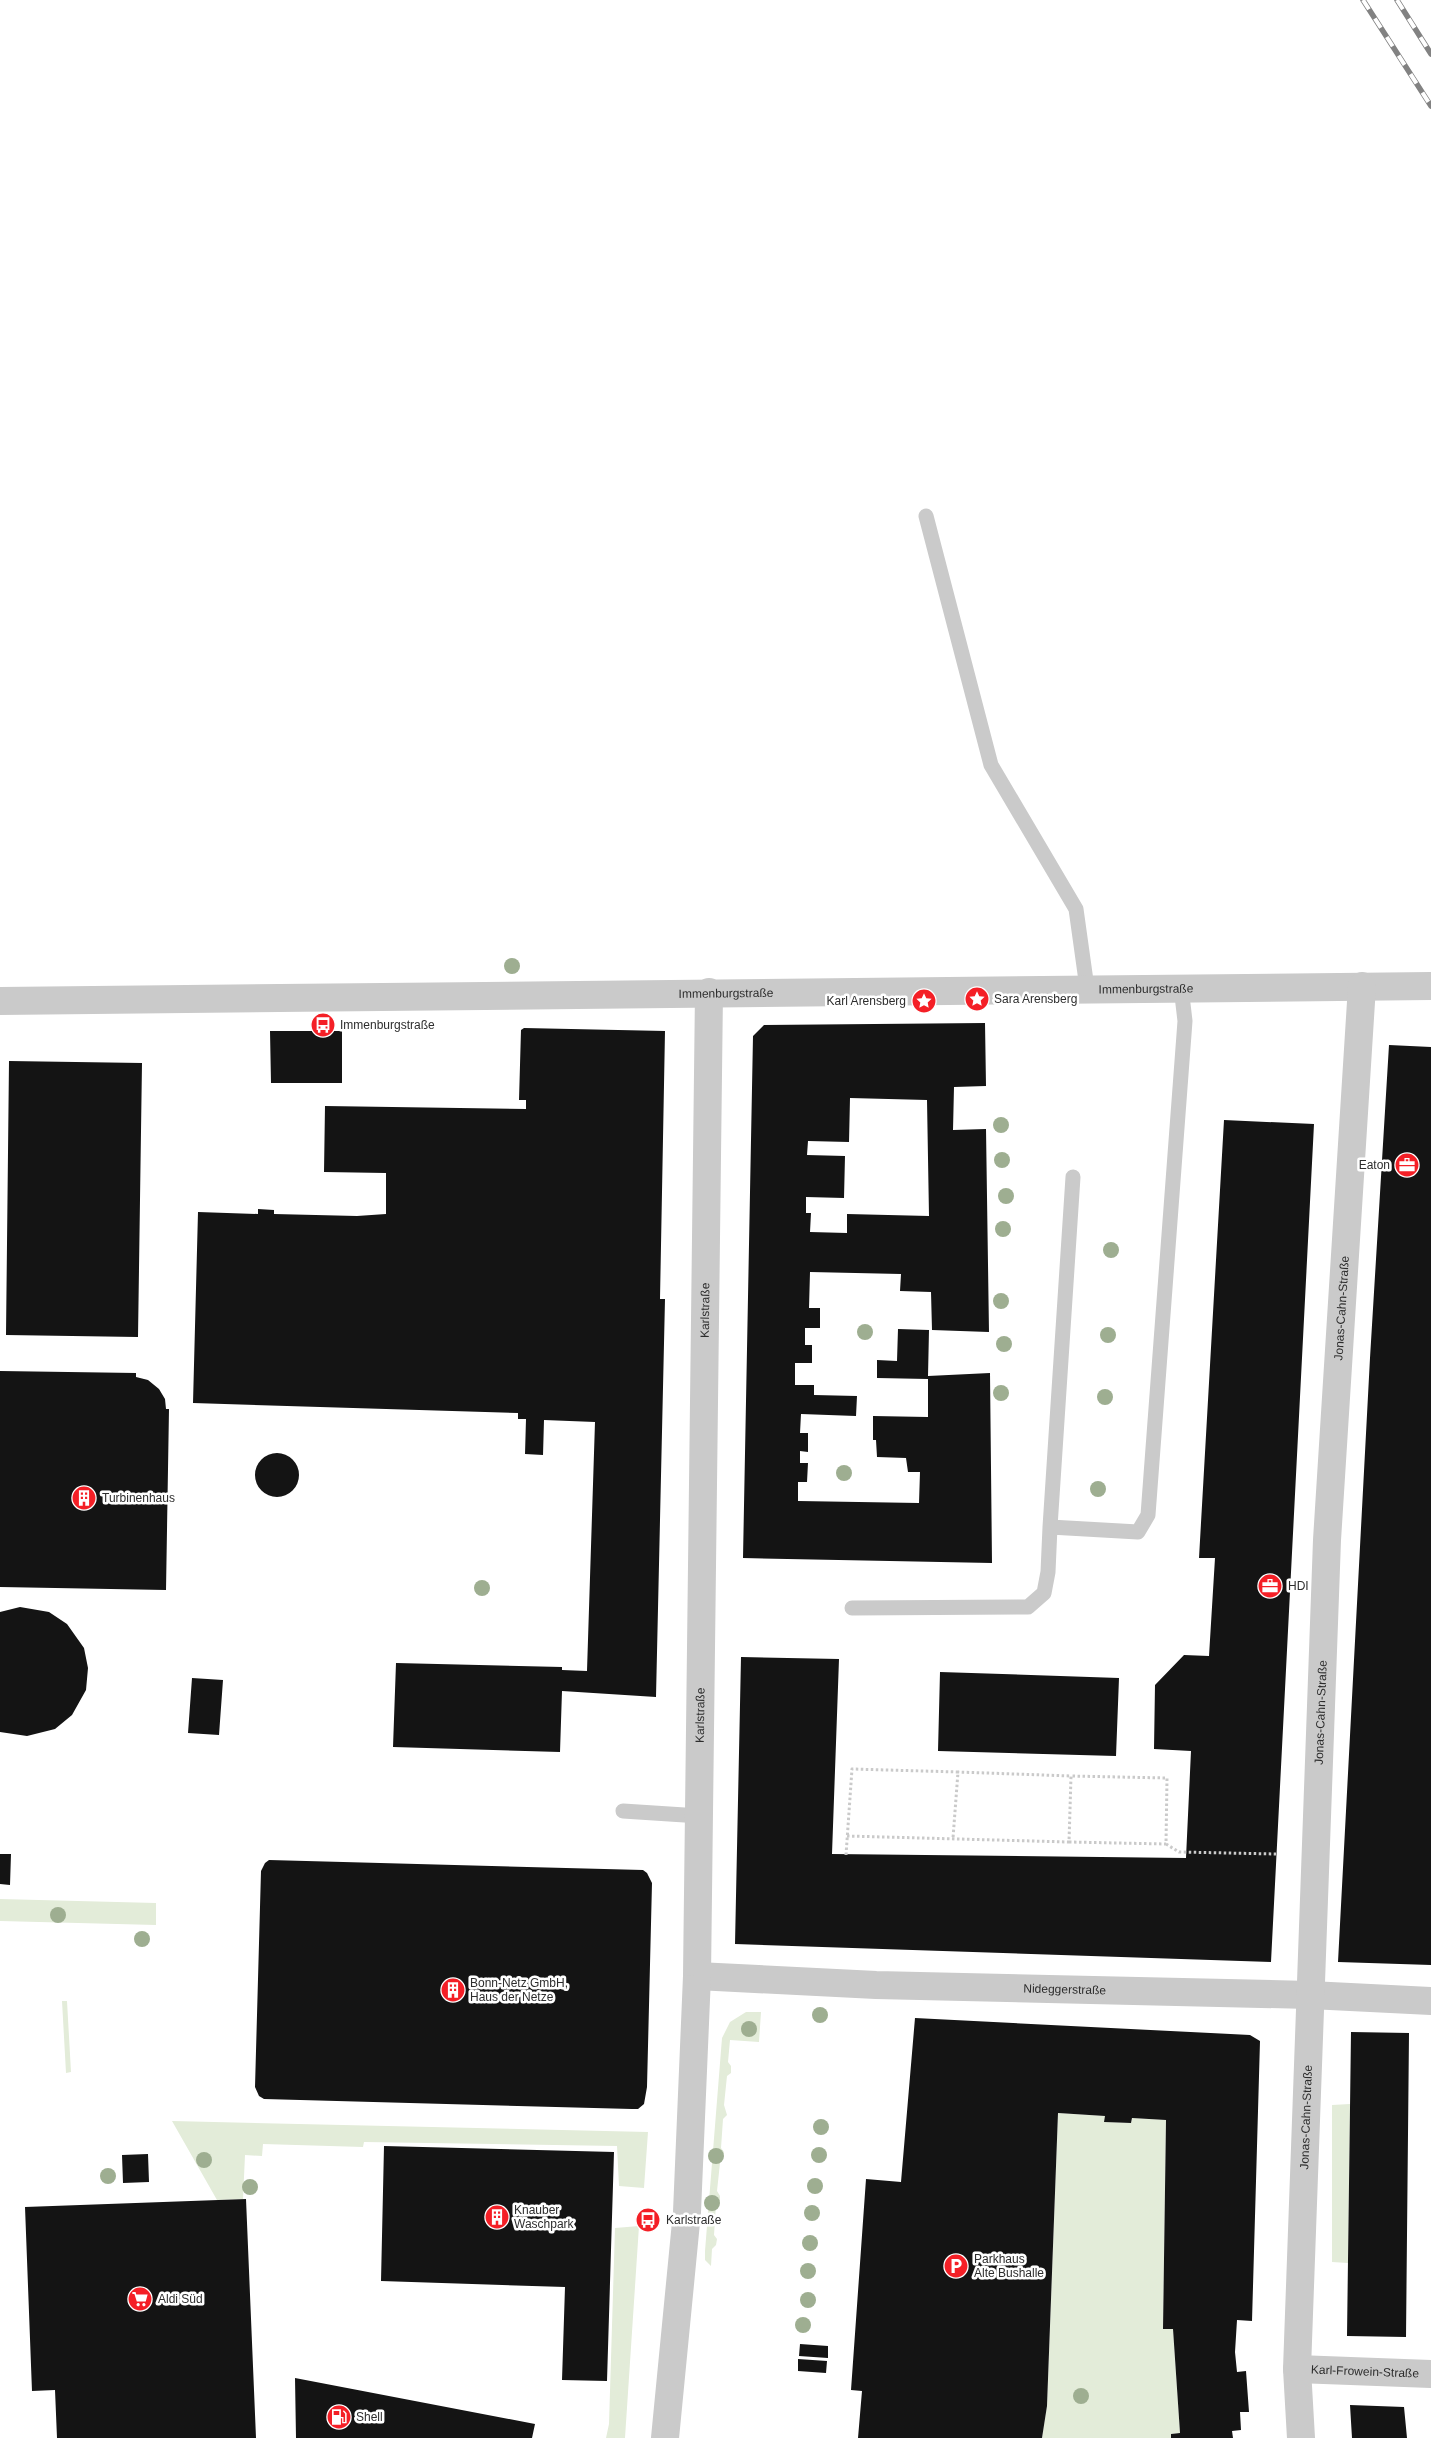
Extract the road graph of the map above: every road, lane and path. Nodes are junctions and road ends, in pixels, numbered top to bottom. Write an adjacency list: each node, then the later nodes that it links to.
1 (926, 516): 5 (lane)
2 (1362, 986): 3 (street, Immenburgstraße); 4 (street, Immenburgstraße); 22 (street, Jonas-Cahn-Straße)
3 (1431, 986)
4 (1181, 987): 5 (street, Immenburgstraße); 9 (lane)
5 (1087, 988): 6 (street, Immenburgstraße)
6 (709, 992): 7 (street, Immenburgstraße); 14 (street, Karlstraße)
7 (0, 1001)
8 (1073, 1177): 9 (lane)
9 (1050, 1527): 10 (lane)
10 (852, 1608)
11 (958, 1772): 12 (path); 15 (path); 16 (path)
12 (1070, 1776): 17 (path); 18 (path)
13 (623, 1811): 14 (lane)
14 (700, 1816): 21 (street, Karlstraße)
15 (847, 1836): 16 (path); 20 (path)
16 (953, 1838): 17 (path)
17 (1069, 1842): 18 (path)
18 (1166, 1844): 19 (path)
19 (1276, 1854)
20 (846, 1855)
21 (697, 1976): 22 (street, Nideggerstraße); 26 (street, Karlstraße)
22 (1310, 1995): 23 (street, Nideggerstraße); 24 (street, Jonas-Cahn-Straße)
23 (1431, 2001)
24 (1297, 2368): 25 (street, Karl-Frowein-Straße); 27 (street, Jonas-Cahn-Straße)
25 (1431, 2374)
26 (665, 2438)
27 (1301, 2438)

